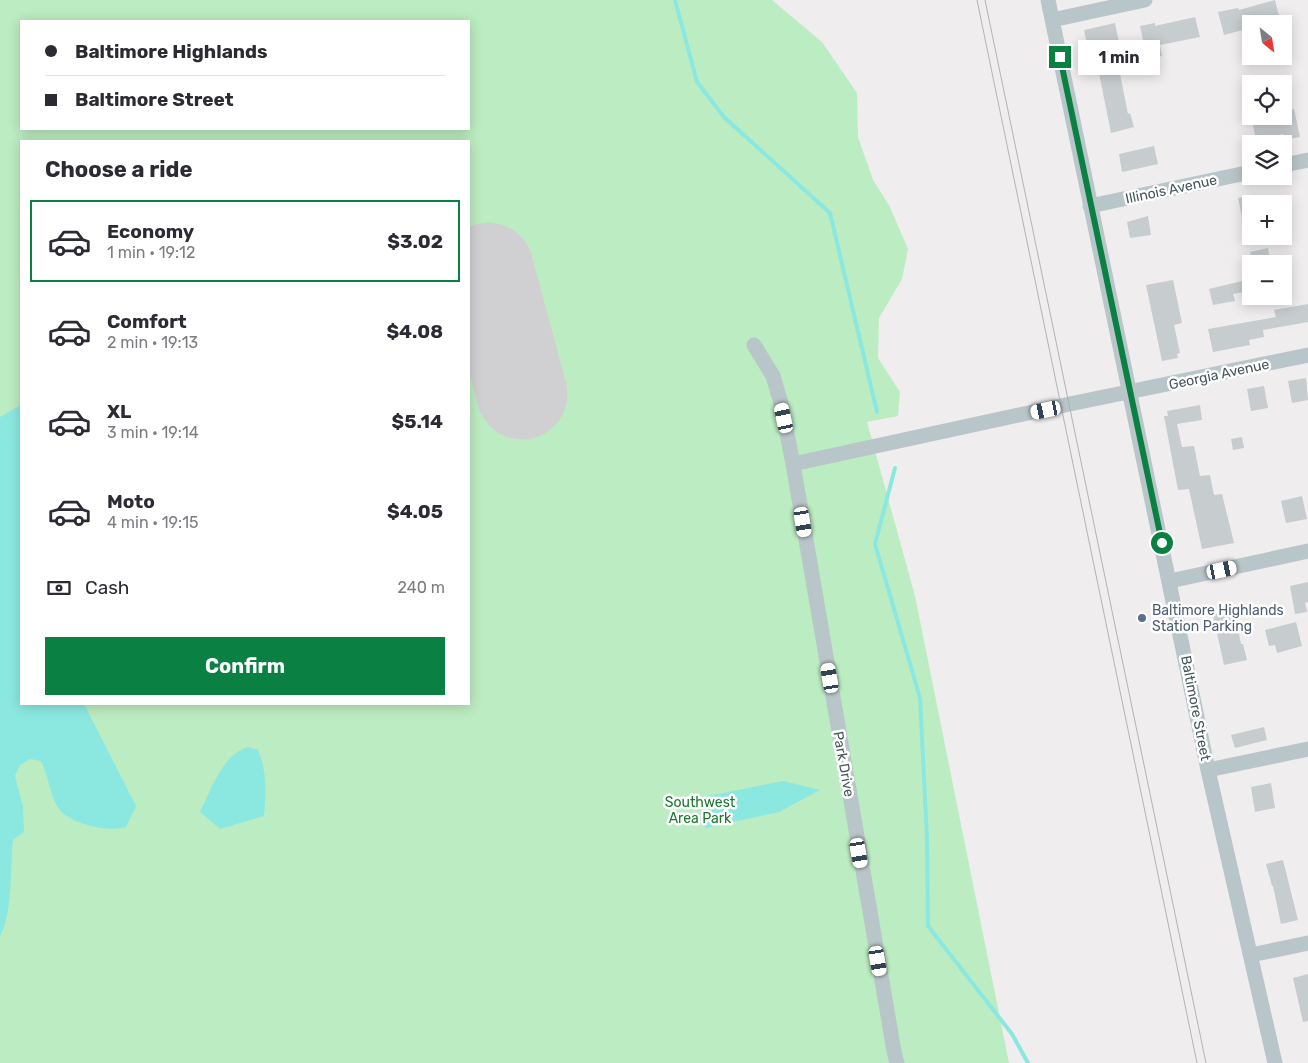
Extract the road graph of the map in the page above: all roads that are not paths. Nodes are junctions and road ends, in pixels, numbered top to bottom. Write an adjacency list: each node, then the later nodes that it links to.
1 (1048, 0): 3 (street, Baltimore Street)
2 (1145, 0): 3 (street)
3 (1052, 20): 7 (street, Baltimore Street)
4 (1308, 160): 5 (street)
5 (1292, 163)
6 (1242, 174): 7 (street, Illinois Avenue)
7 (1090, 206): 10 (street, Baltimore Street)
8 (754, 345): 11 (street, Park Drive)
9 (1308, 355): 10 (street, Georgia Avenue)
10 (1130, 393): 11 (street); 13 (street, Baltimore Street)
11 (793, 464): 18 (street, Park Drive)
12 (1308, 551): 13 (street)
13 (1170, 581): 15 (street, Baltimore Street)
14 (1308, 749): 15 (street)
15 (1208, 770): 17 (street, Baltimore Street)
16 (1308, 943): 17 (street)
17 (1251, 955): 19 (street, Baltimore Street)
18 (897, 1063)
19 (1275, 1063)

